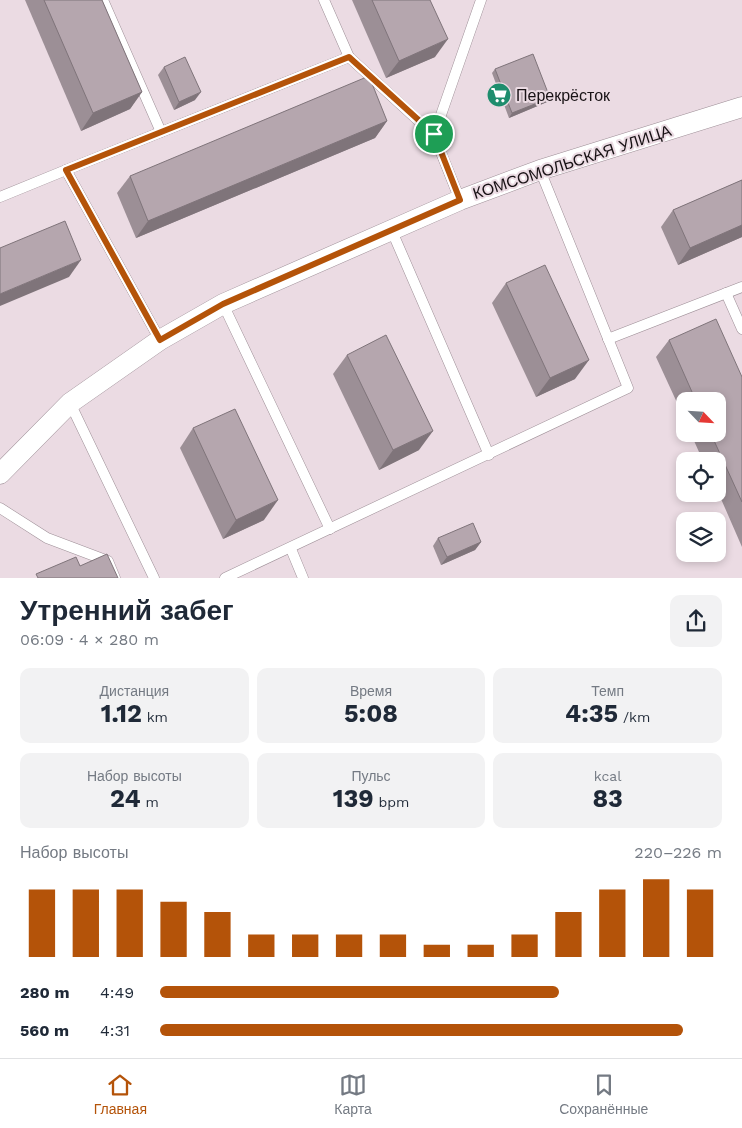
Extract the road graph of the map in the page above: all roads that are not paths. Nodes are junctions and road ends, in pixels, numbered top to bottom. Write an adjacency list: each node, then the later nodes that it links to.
1 (103, 0): 6 (lane)
2 (324, 0): 4 (lane)
3 (481, 0): 7 (lane)
4 (349, 57): 6 (lane); 7 (lane)
5 (742, 107): 9 (street, КОМСОМОЛЬСКАЯ УЛИЦА)
6 (161, 132): 8 (lane)
7 (434, 134): 11 (lane)
8 (66, 170): 10 (lane); 18 (lane)
9 (540, 170): 11 (street, КОМСОМОЛЬСКАЯ УЛИЦА); 17 (lane)
10 (0, 197)
11 (460, 200): 12 (street, КОМСОМОЛЬСКАЯ УЛИЦА)
12 (391, 229): 15 (street, КОМСОМОЛЬСКАЯ УЛИЦА); 20 (lane)
13 (742, 287): 14 (lane)
14 (726, 293): 16 (lane); 17 (lane)
15 (223, 304): 18 (street, КОМСОМОЛЬСКАЯ УЛИЦА); 23 (lane)
16 (742, 329)
17 (608, 339): 20 (lane)
18 (160, 340): 19 (street, КОМСОМОЛЬСКАЯ УЛИЦА)
19 (70, 403): 21 (street, КОМСОМОЛЬСКАЯ УЛИЦА); 26 (lane)
20 (489, 454): 23 (lane)
21 (0, 474)
22 (0, 508): 25 (lane)
23 (330, 529): 24 (lane)
24 (291, 549): 27 (lane); 28 (lane)
25 (115, 578)
26 (154, 578)
27 (225, 578)
28 (304, 578)

